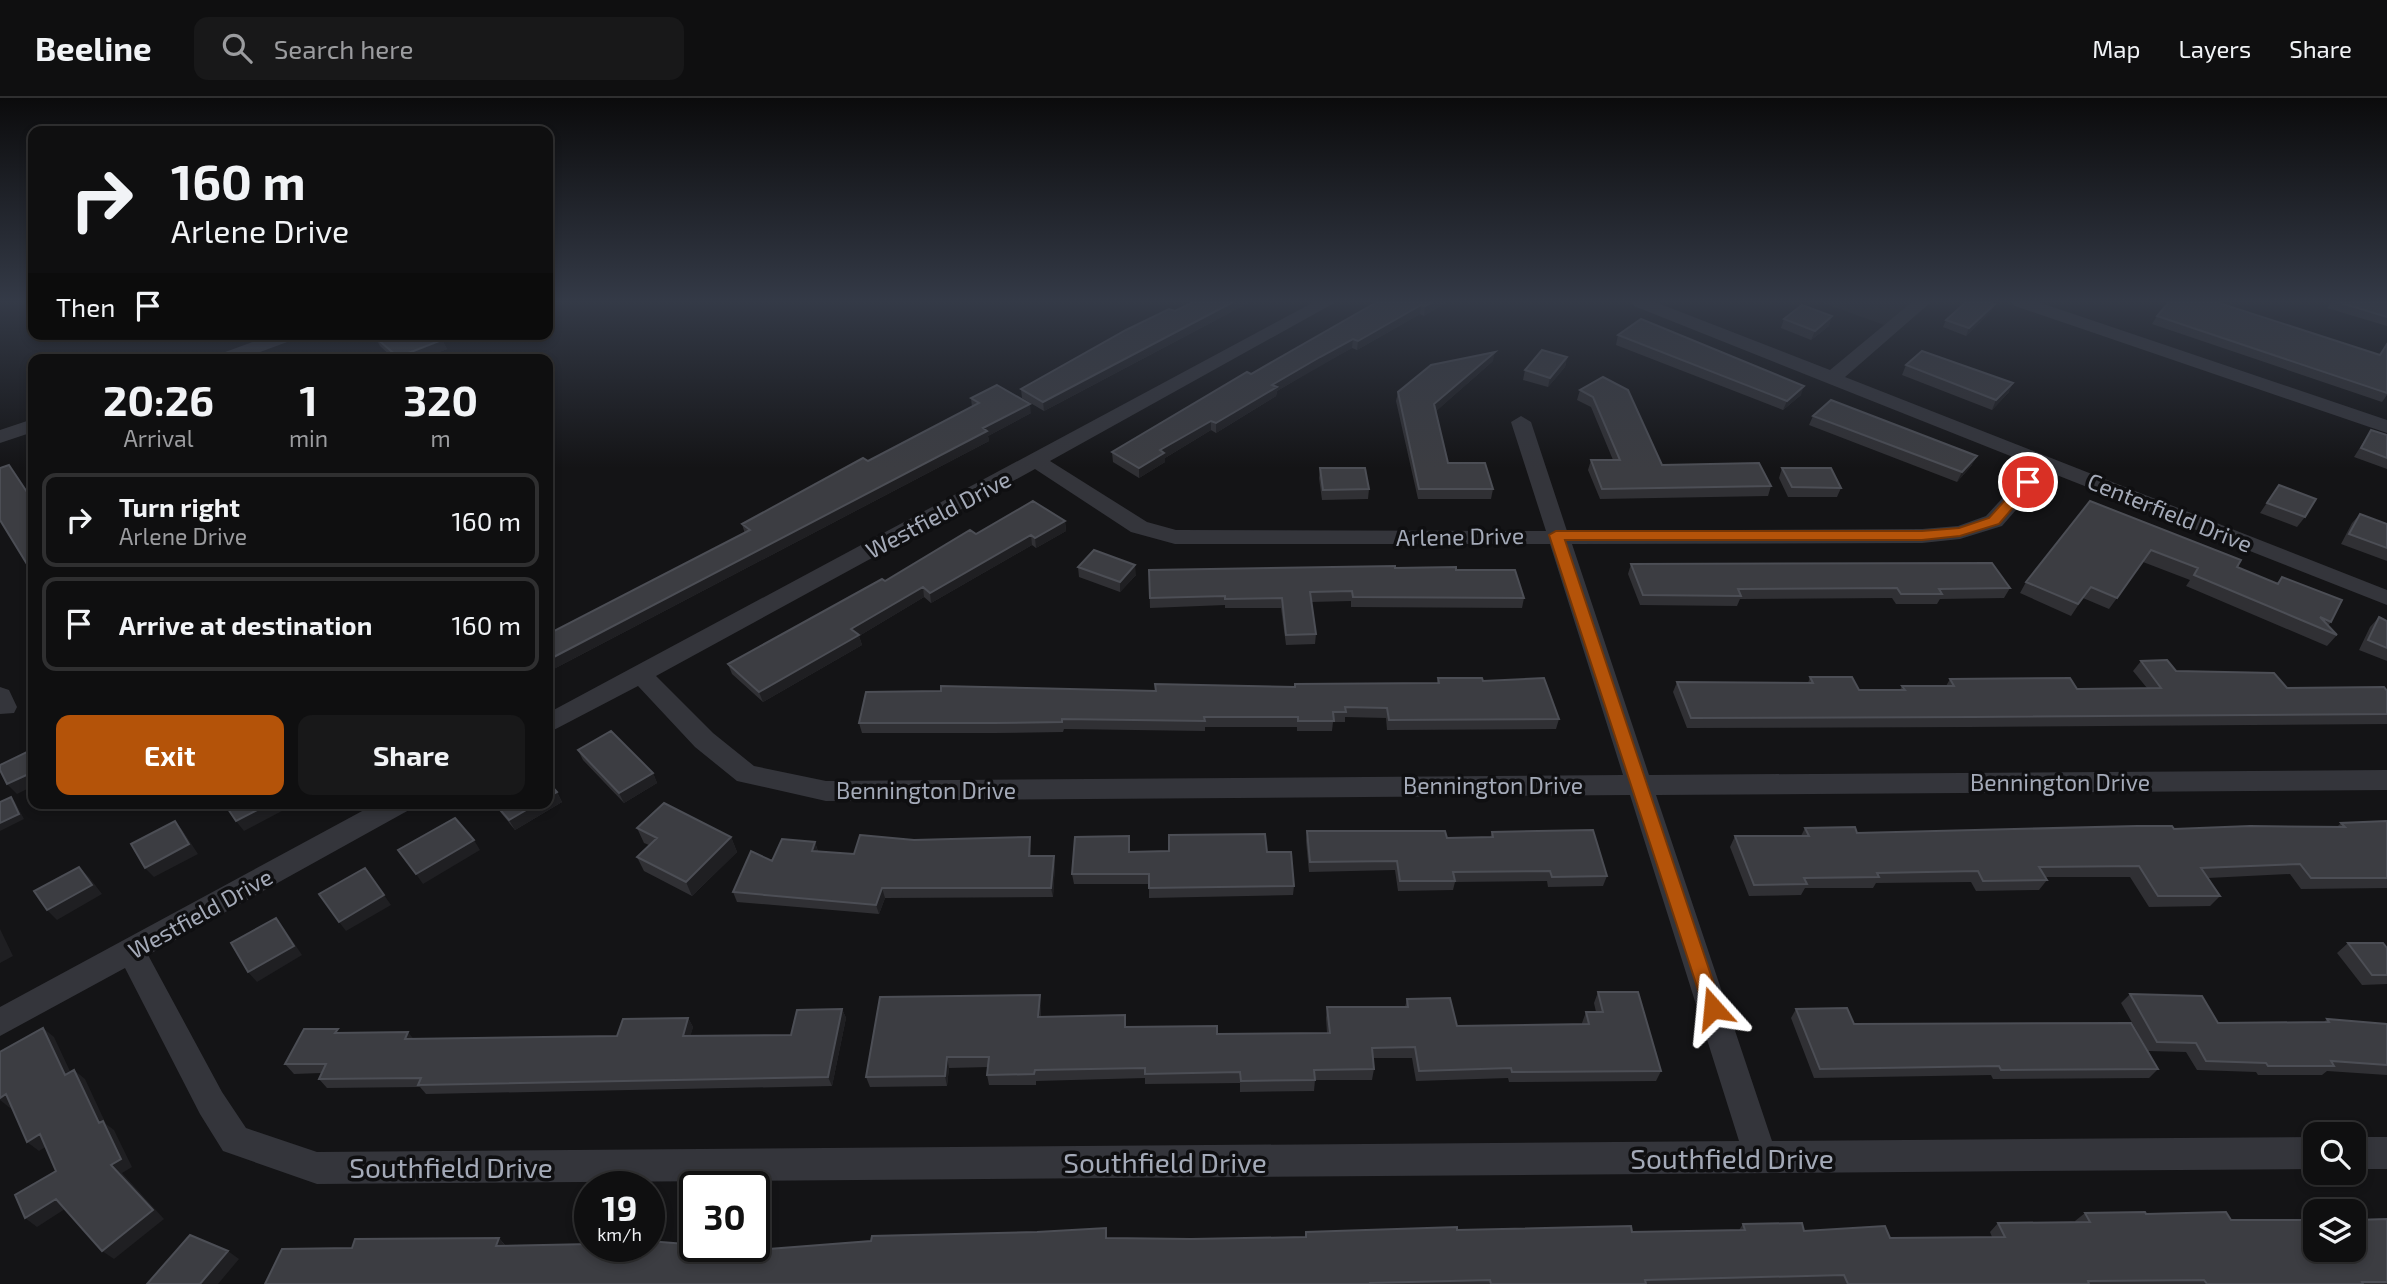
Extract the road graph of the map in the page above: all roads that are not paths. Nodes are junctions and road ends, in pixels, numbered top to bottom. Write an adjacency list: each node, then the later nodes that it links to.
1 (1226, 357): 10 (street, Westfield Drive)
2 (1780, 357): 5 (street, Centerfield Drive)
3 (1856, 357): 5 (street)
4 (2184, 357): 7 (street)
5 (1832, 378): 11 (street, Centerfield Drive)
6 (1521, 422): 12 (street)
7 (2387, 426)
8 (28, 427): 9 (street)
9 (0, 437)
10 (1036, 461): 12 (street, Arlene Drive); 14 (street, Westfield Drive)
11 (2046, 463): 12 (street, Arlene Drive); 13 (street, Centerfield Drive)
12 (1556, 535): 17 (street)
13 (2387, 598)
14 (640, 674): 15 (street, Westfield Drive); 17 (street, Bennington Drive)
15 (553, 721)
16 (2387, 780): 17 (street, Bennington Drive)
17 (1639, 784): 24 (street)
18 (389, 809): 19 (street, Westfield Drive)
19 (131, 951): 20 (street, Westfield Drive); 24 (street, Southfield Drive)
20 (0, 1023)
21 (2303, 1153): 24 (street, Southfield Drive)
22 (2366, 1153): 23 (street)
23 (2387, 1153)
24 (1762, 1157)

